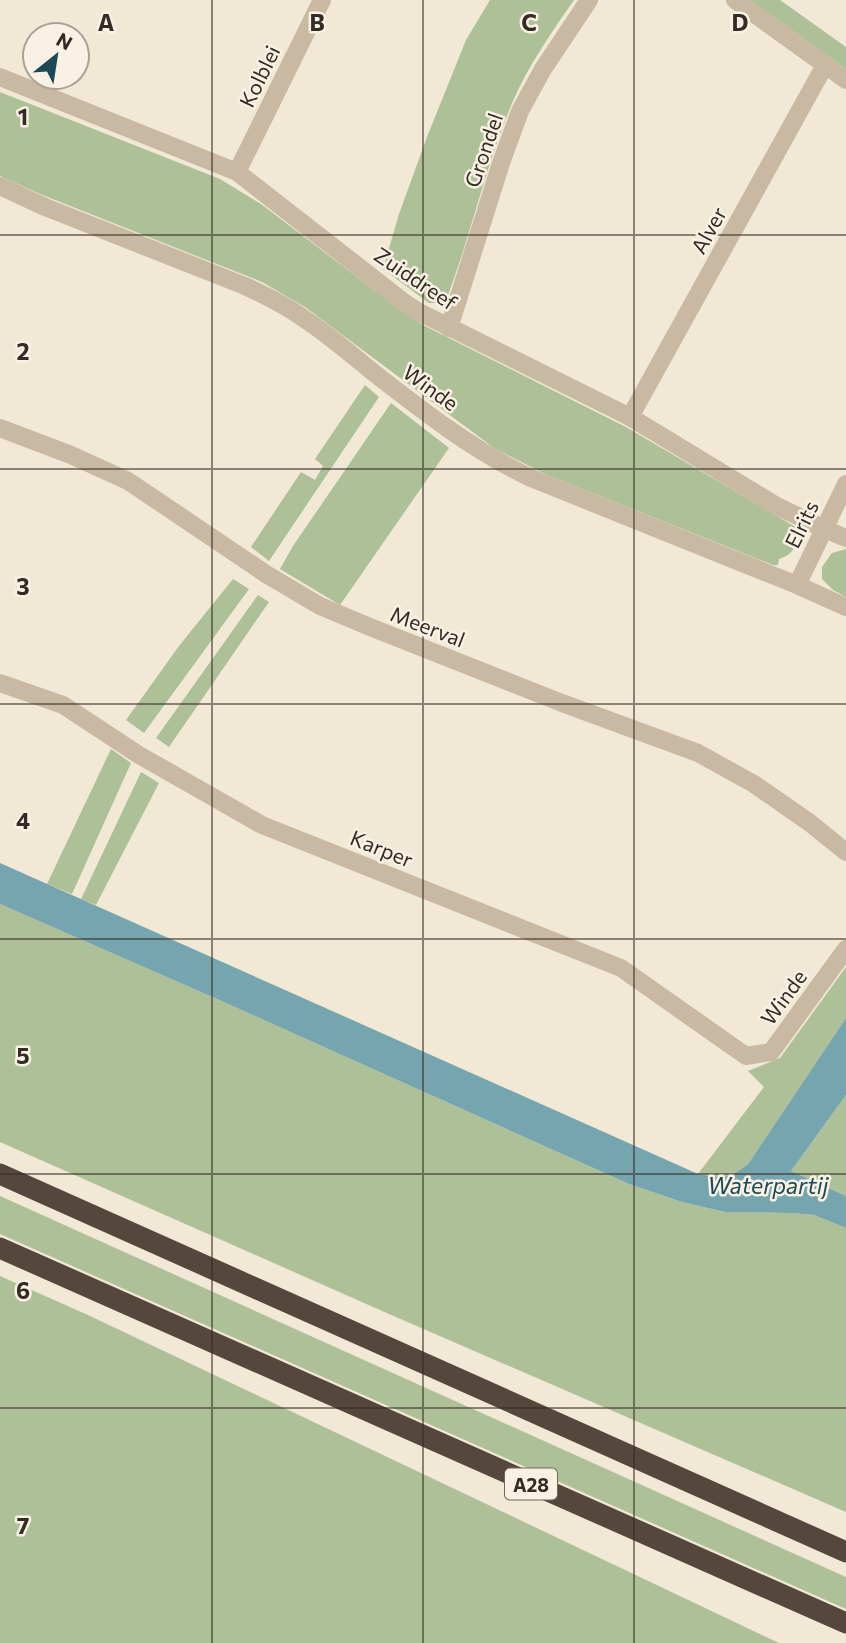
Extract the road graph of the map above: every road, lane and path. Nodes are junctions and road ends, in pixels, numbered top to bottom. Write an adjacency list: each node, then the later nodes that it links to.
1 (322, 0): 7 (street, Kolblei)
2 (589, 0): 9 (street, Grondel)
3 (735, 0): 4 (street)
4 (825, 65): 6 (street); 10 (street, Alver)
5 (0, 77): 7 (street, Zuiddreef)
6 (846, 80)
7 (237, 172): 9 (street, Zuiddreef)
8 (0, 186): 15 (street, Winde)
9 (449, 328): 10 (street, Zuiddreef)
10 (630, 417): 13 (street, Zuiddreef)
11 (0, 428): 18 (street, Meerval)
12 (846, 484): 13 (street, Elrits)
13 (824, 529): 14 (street, Zuiddreef); 15 (street, Elrits)
14 (846, 538)
15 (797, 584): 16 (street, Winde)
16 (846, 607)
17 (0, 683): 20 (street, Karper)
18 (846, 852)
19 (846, 949): 20 (street, Winde)
20 (746, 1056)
21 (0, 1174): 23 (highway)
22 (0, 1248): 24 (highway, A28)
23 (846, 1552)
24 (846, 1625)

